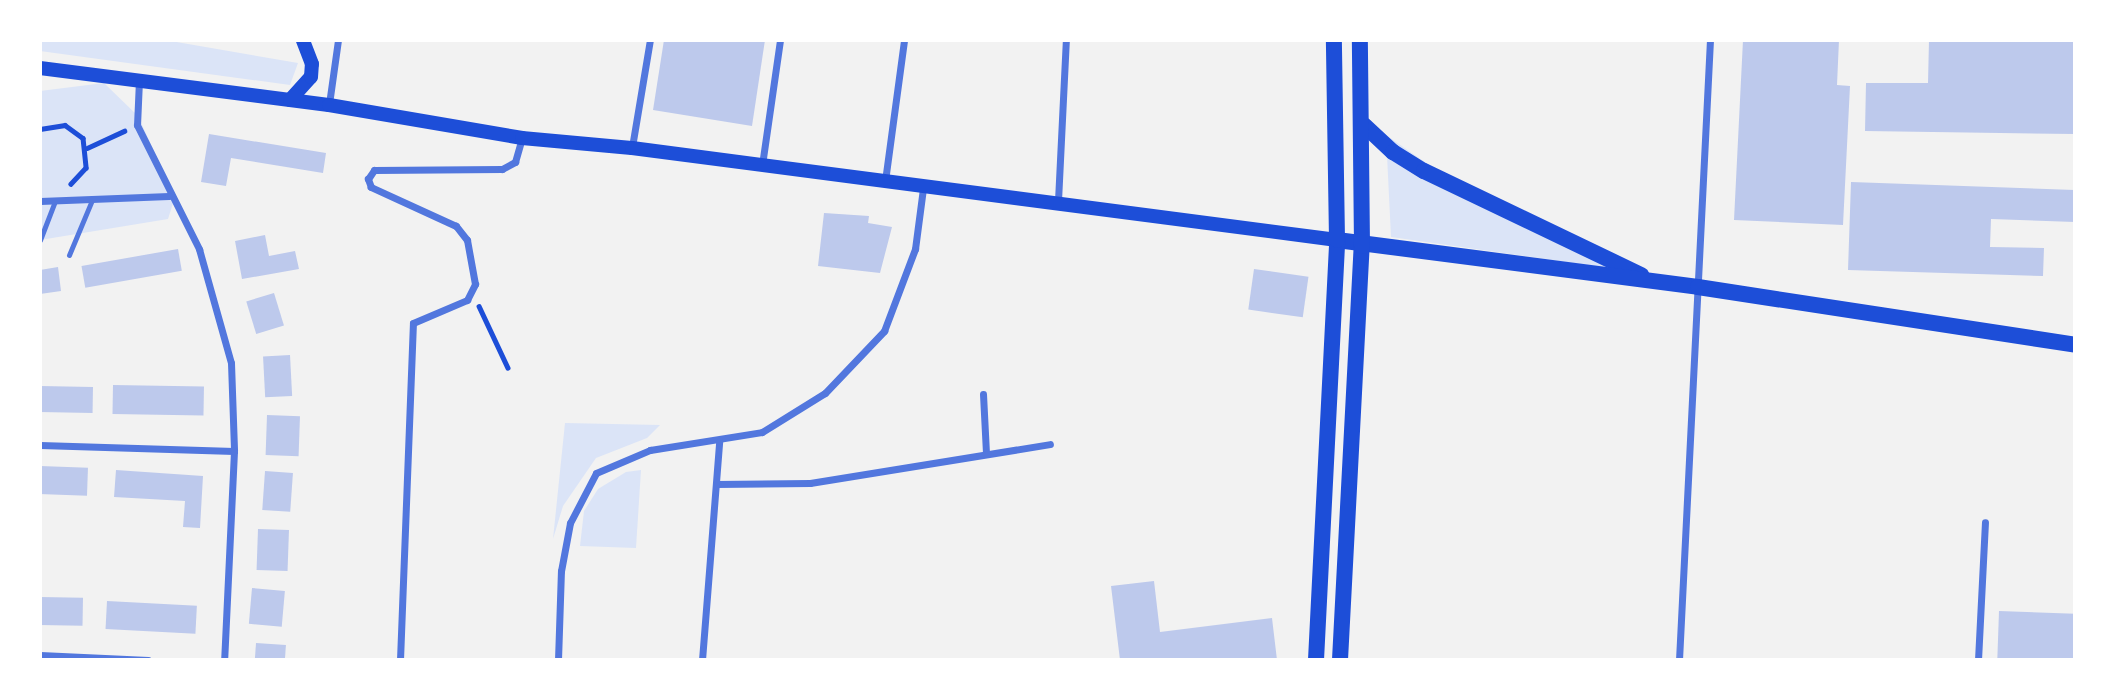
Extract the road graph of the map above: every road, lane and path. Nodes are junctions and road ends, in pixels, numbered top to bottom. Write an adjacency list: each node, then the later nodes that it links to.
1 (303, 40): 12 (main road)
2 (338, 40): 13 (street)
3 (650, 40): 19 (street)
4 (780, 40): 20 (street)
5 (904, 40): 21 (street)
6 (1066, 40): 28 (street)
7 (1334, 40): 30 (main road)
8 (1360, 40): 15 (main road)
9 (1710, 40): 34 (street)
10 (43, 69): 11 (main road)
11 (139, 80): 12 (main road); 14 (street)
12 (290, 100): 13 (main road)
13 (329, 105): 17 (main road)
14 (137, 125): 18 (path); 24 (street)
15 (1364, 125): 31 (main road); 33 (main road)
16 (40, 129): 18 (path)
17 (522, 138): 19 (main road); 35 (street)
18 (87, 148): 22 (path)
19 (632, 148): 20 (main road)
20 (762, 166): 21 (main road)
21 (884, 181): 23 (main road)
22 (63, 187)
23 (923, 188): 28 (main road); 39 (street)
24 (169, 196): 25 (street); 42 (street)
25 (92, 200): 27 (street); 32 (lane)
26 (40, 201): 27 (street)
27 (55, 201): 29 (lane)
28 (1058, 201): 30 (main road)
29 (40, 240)
30 (1337, 240): 31 (main road); 52 (main road)
31 (1362, 246): 33 (main road); 53 (main road)
32 (69, 255)
33 (1653, 281): 34 (main road)
34 (1698, 287): 36 (main road); 54 (street)
35 (472, 292): 37 (path); 49 (street)
36 (2075, 345)
37 (508, 368)
38 (983, 394): 43 (street)
39 (719, 442): 44 (street); 50 (street)
40 (1050, 444): 43 (street)
41 (40, 445): 42 (street)
42 (233, 451): 48 (street)
43 (986, 454): 44 (street)
44 (716, 484): 51 (street)
45 (1985, 522): 55 (street)
46 (40, 655): 47 (street)
47 (148, 660)
48 (223, 660)
49 (400, 660)
50 (558, 660)
51 (702, 660)
52 (1317, 660)
53 (1340, 660)
54 (1679, 660)
55 (1978, 660)

